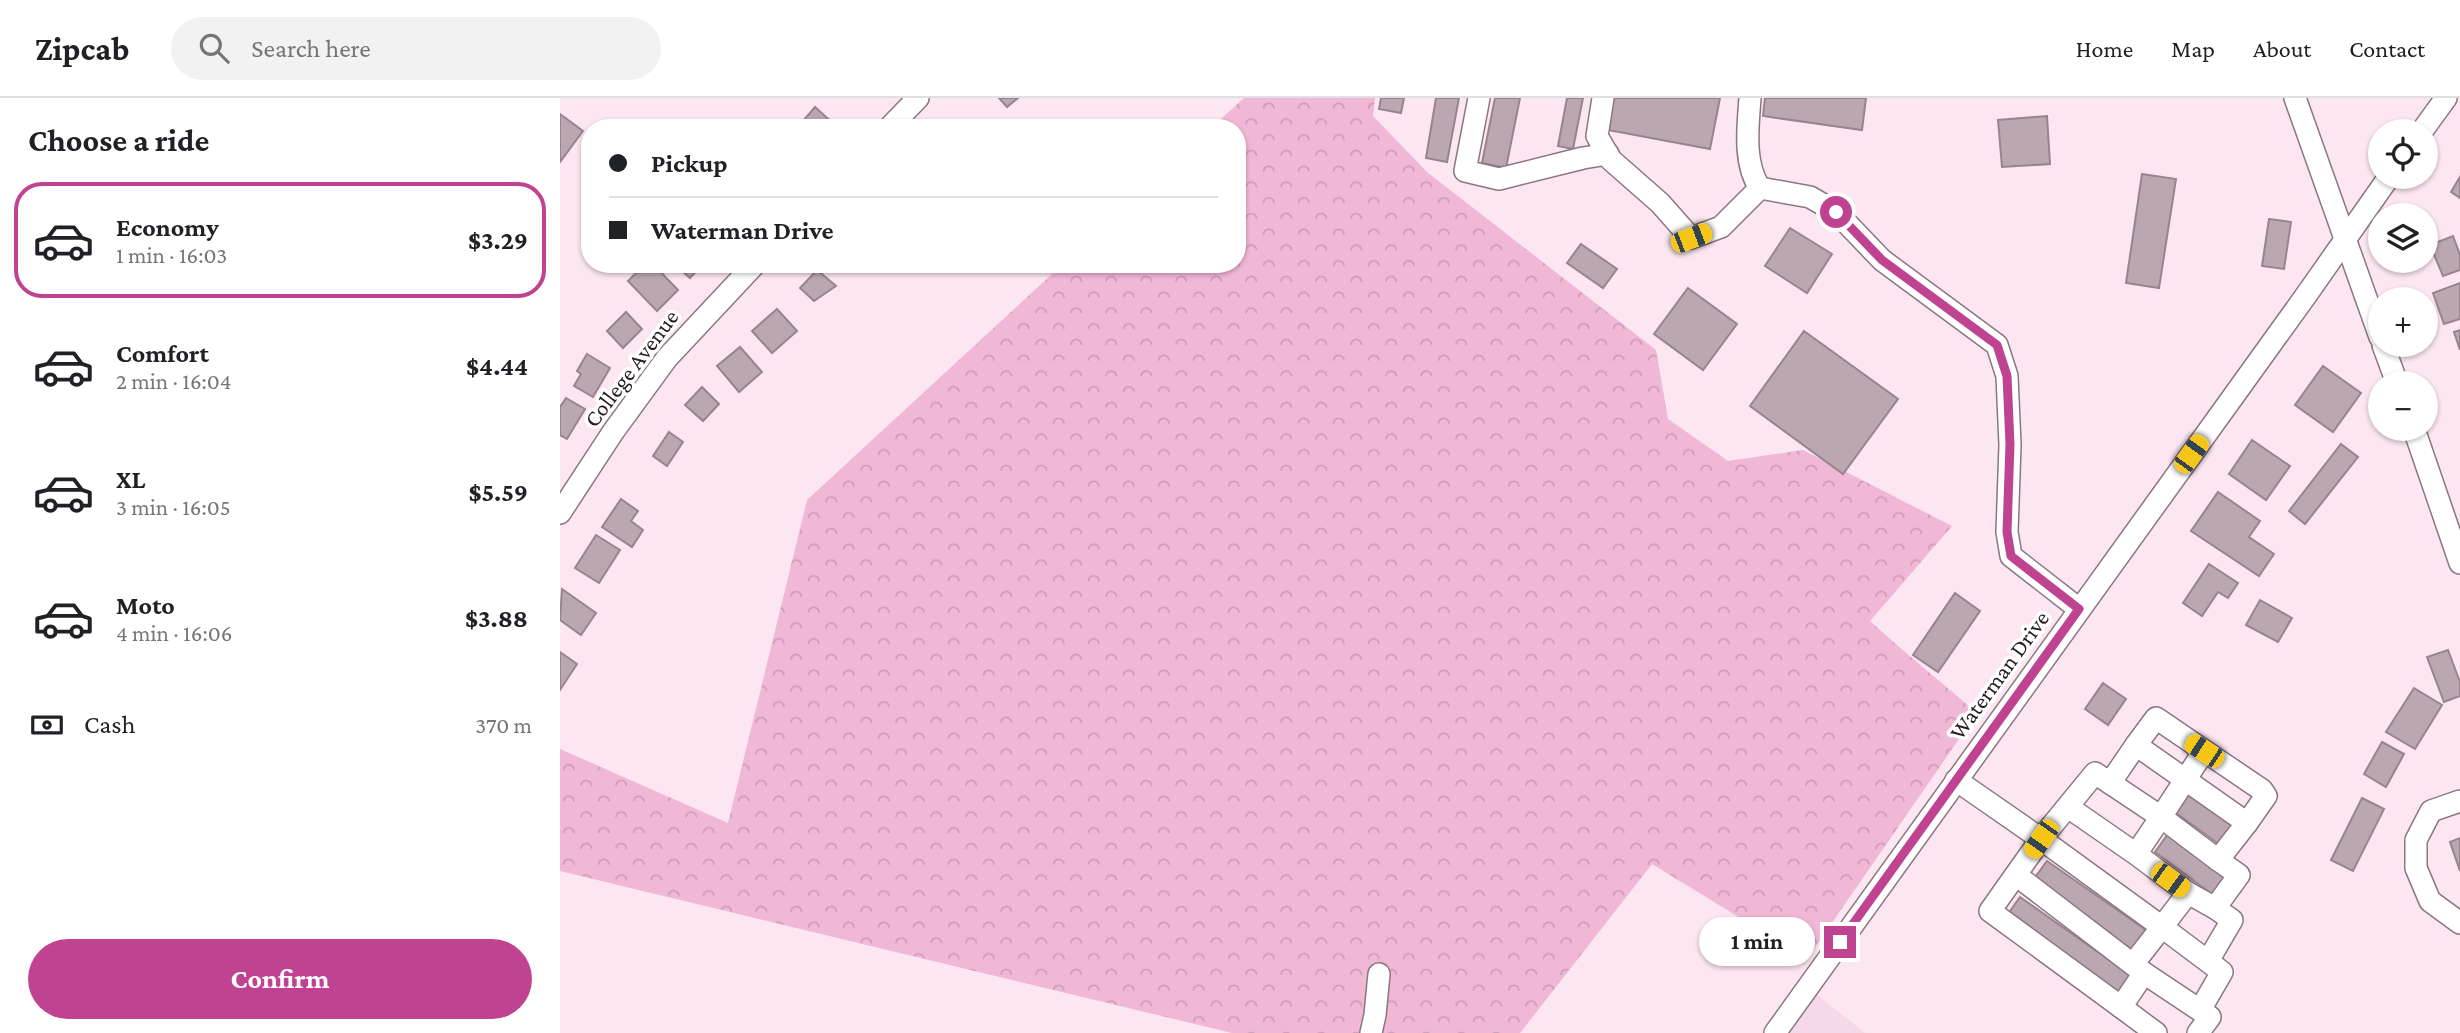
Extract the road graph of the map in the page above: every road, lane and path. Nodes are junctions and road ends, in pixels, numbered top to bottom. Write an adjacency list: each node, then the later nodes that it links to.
1 (918, 98): 7 (street)
2 (1479, 98): 9 (street)
3 (1603, 98): 9 (street)
4 (1750, 98): 10 (street)
5 (2295, 98): 12 (street)
6 (2446, 98): 8 (street)
7 (898, 119)
8 (2431, 119)
9 (1608, 155): 10 (street)
10 (1760, 188): 19 (street)
11 (2380, 189): 12 (street, Waterman Drive)
12 (2345, 239): 14 (street); 19 (street, Waterman Drive)
13 (747, 273): 16 (street, College Avenue)
14 (2368, 303)
15 (2419, 441): 17 (street)
16 (560, 513)
17 (2455, 529): 18 (street)
18 (2460, 563)
19 (2079, 609): 23 (street, Waterman Drive)
20 (2136, 746): 21 (street); 22 (street); 24 (street)
21 (2204, 751): 22 (street); 28 (street)
22 (2186, 779): 27 (street); 28 (street)
23 (1956, 780): 29 (street); 43 (street, Waterman Drive)
24 (2110, 783): 26 (street); 27 (street)
25 (2460, 801): 35 (street)
26 (2068, 807): 29 (street); 30 (street)
27 (2161, 817): 30 (street); 31 (street)
28 (2247, 823): 31 (street)
29 (2041, 839): 32 (street); 36 (street)
30 (2136, 854): 33 (street)
31 (2218, 860): 34 (street)
32 (2016, 875): 38 (street); 40 (street)
33 (2188, 892): 34 (street); 36 (street)
34 (2215, 908): 37 (street)
35 (2460, 923)
36 (2162, 927): 37 (street); 38 (street)
37 (2208, 961): 41 (street)
38 (2139, 969): 40 (street); 41 (street)
39 (1379, 974): 42 (street)
40 (2121, 1007): 44 (street)
41 (2200, 1010): 45 (street)
42 (1371, 1033)
43 (1775, 1033)
44 (2156, 1033)
45 (2198, 1033)

